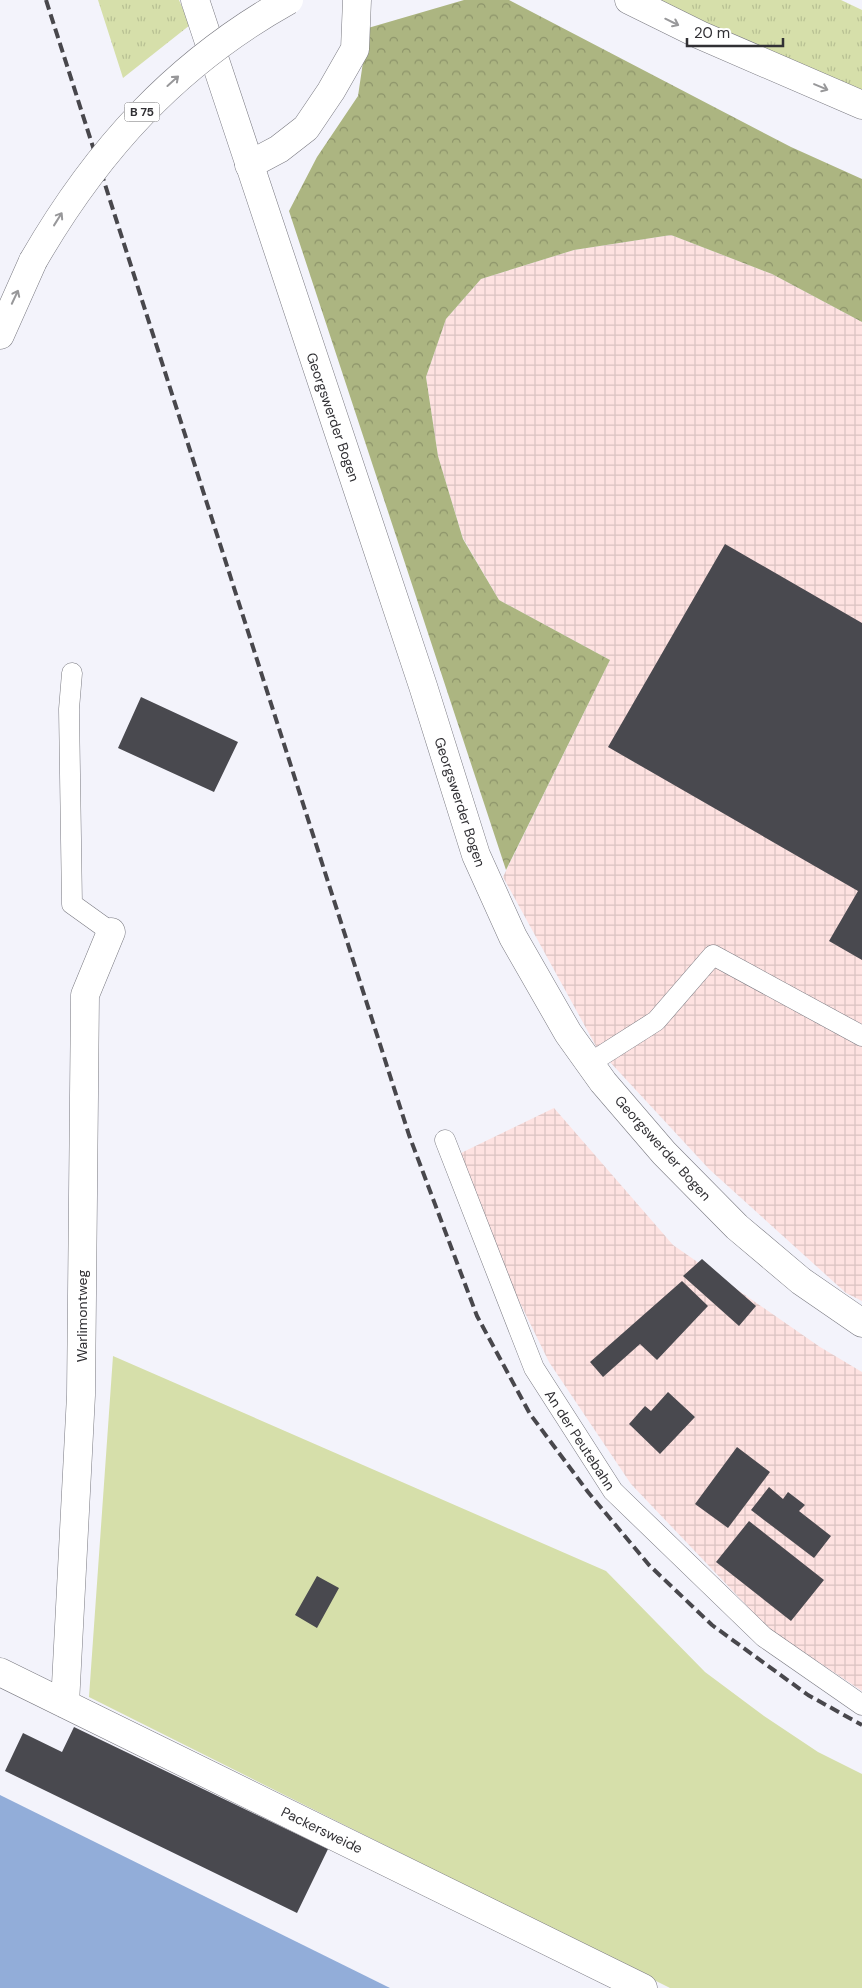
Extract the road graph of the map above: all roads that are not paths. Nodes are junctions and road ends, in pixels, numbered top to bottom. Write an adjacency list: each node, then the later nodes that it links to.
1 (195, 0): 6 (main road, Georgswerder Bogen)
2 (289, 0): 7 (main road, B 75, one-way to 2, bridge)
3 (356, 0): 6 (main road)
4 (629, 0): 5 (main road, one-way to 5)
5 (862, 105)
6 (249, 165): 11 (main road, Georgswerder Bogen)
7 (0, 334)
8 (72, 673): 9 (lane)
9 (110, 932): 15 (main road, Warlimontweg)
10 (862, 1036): 11 (lane)
11 (590, 1063): 13 (main road, Georgswerder Bogen)
12 (446, 1140): 16 (lane, An der Peutebahn)
13 (862, 1323)
14 (0, 1672): 15 (main road, Packersweide)
15 (65, 1704): 17 (main road, Packersweide)
16 (862, 1705)
17 (643, 1988)

